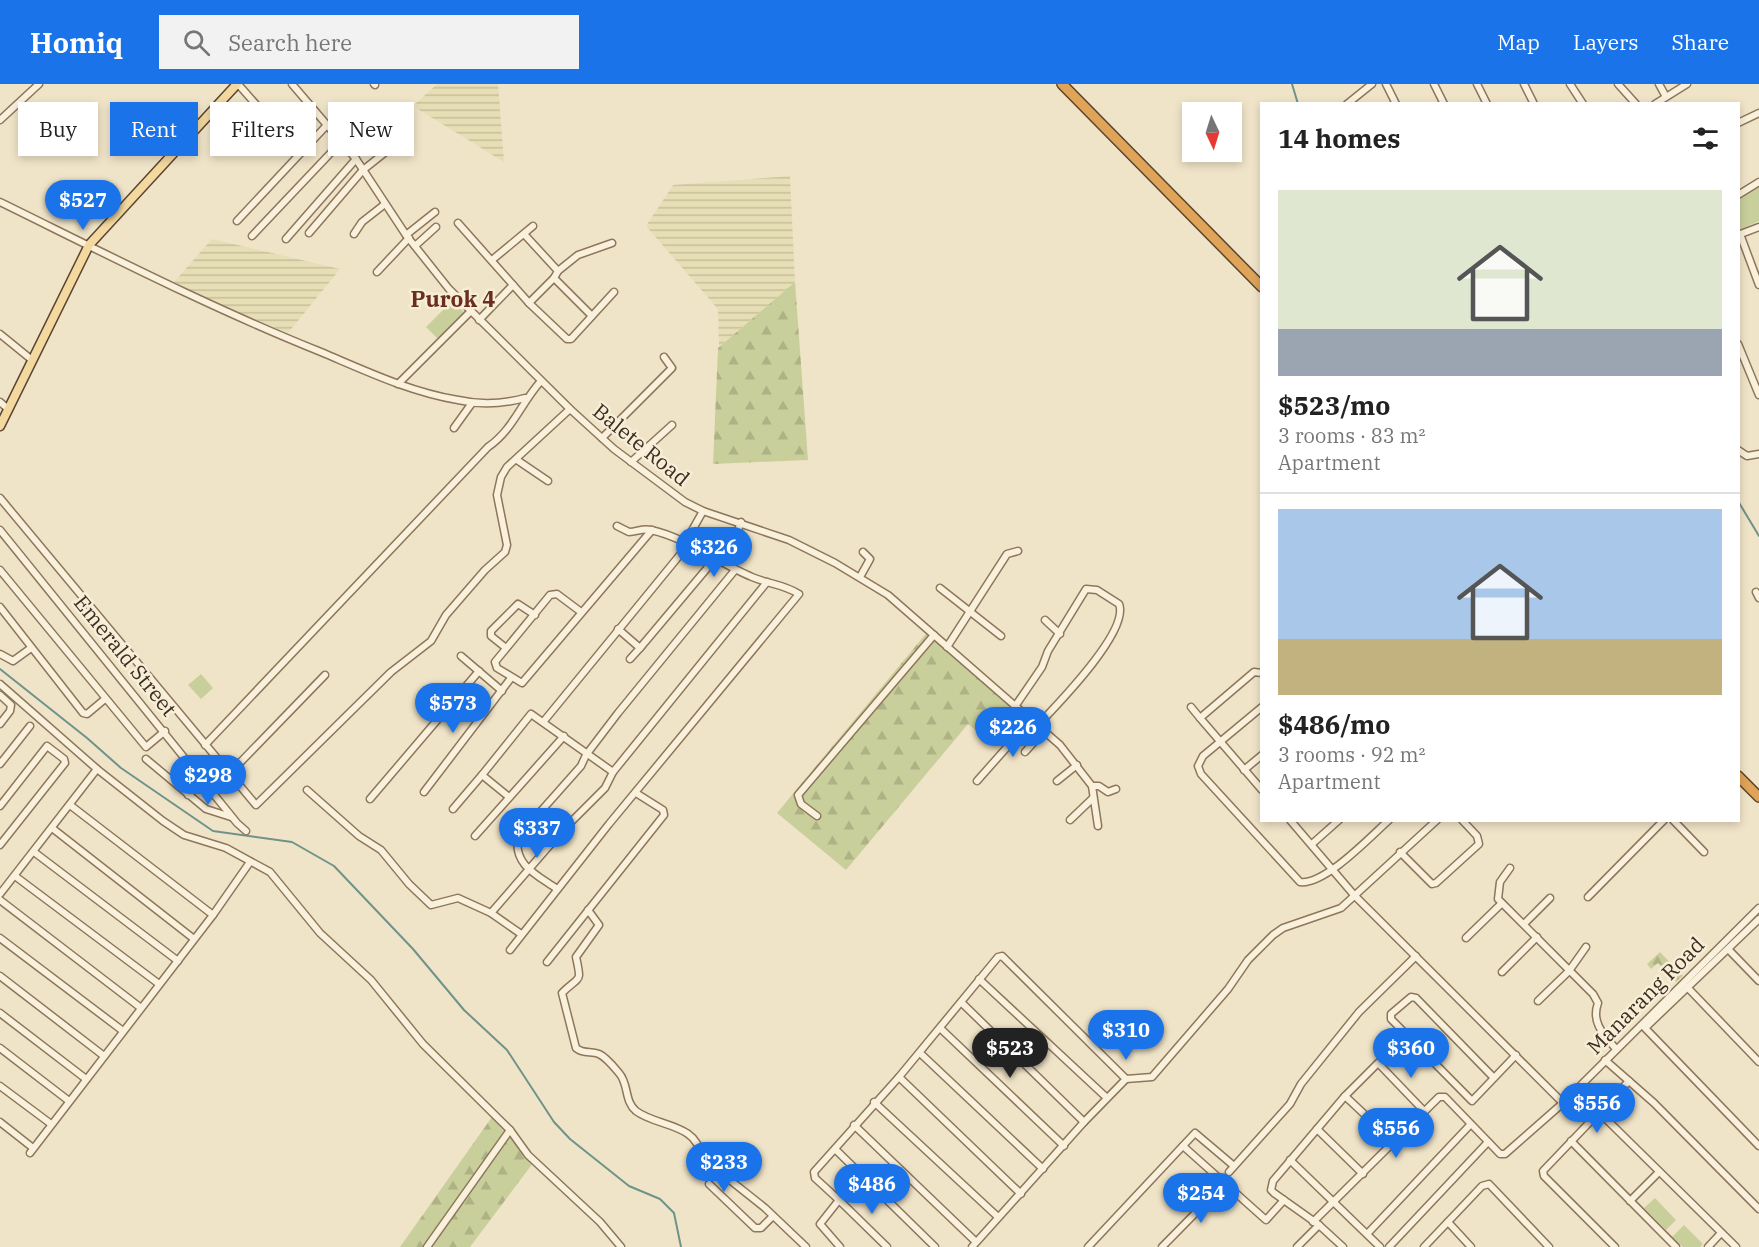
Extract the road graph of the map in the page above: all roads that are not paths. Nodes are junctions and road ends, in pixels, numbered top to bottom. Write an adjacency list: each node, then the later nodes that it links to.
1 (39, 84): 25 (street)
2 (238, 84): 15 (street); 52 (main road)
3 (292, 84): 27 (street, Balete Road)
4 (1062, 84): 59 (highway)
5 (1372, 84): 16 (street)
6 (1386, 84): 17 (street)
7 (1434, 84): 18 (street)
8 (1477, 84): 19 (street)
9 (1524, 84): 20 (street)
10 (1570, 84): 21 (street)
11 (1618, 84): 22 (street)
12 (1659, 84): 14 (street)
13 (1688, 84): 14 (street)
14 (1665, 95): 23 (street)
15 (254, 102)
16 (1350, 102)
17 (1395, 102)
18 (1442, 102)
19 (1486, 102)
20 (1533, 102)
21 (1582, 102)
22 (1634, 102)
23 (1657, 102)
24 (1759, 113): 26 (street)
25 (0, 120)
26 (1740, 122)
27 (327, 125): 38 (street)
28 (328, 156): 47 (street)
29 (353, 156): 31 (street, Balete Road)
30 (381, 156): 32 (street)
31 (356, 159): 32 (street, Balete Road); 50 (street)
32 (363, 170): 36 (street, Balete Road); 43 (street)
33 (1759, 182): 34 (street)
34 (1740, 194)
35 (0, 202): 52 (street)
36 (385, 204): 44 (street); 48 (street, Balete Road)
37 (435, 212): 48 (street)
38 (237, 221)
39 (458, 223): 54 (street)
40 (533, 226): 45 (street)
41 (436, 227): 53 (street)
42 (1759, 227): 46 (street)
43 (309, 232)
44 (354, 234)
45 (525, 234): 54 (street); 55 (street)
46 (1740, 234)
47 (252, 236)
48 (407, 236): 53 (street, Balete Road); 56 (street)
49 (1740, 237): 60 (street)
50 (286, 239)
51 (612, 243): 55 (street)
52 (89, 245): 69 (main road); 71 (street)
53 (415, 246): 63 (street, Balete Road)
54 (492, 260): 58 (street)
55 (558, 271): 57 (street)
56 (377, 272)
57 (554, 278): 62 (street); 64 (street)
58 (513, 285): 62 (street); 65 (street)
59 (1260, 285)
60 (1759, 285)
61 (614, 291): 64 (street)
62 (529, 303): 64 (street)
63 (470, 312): 65 (street, Balete Road); 71 (street)
64 (591, 315)
65 (479, 320): 70 (street, Balete Road)
66 (0, 334): 69 (street)
67 (1740, 349): 72 (street)
68 (664, 357): 80 (street)
69 (32, 360): 75 (main road)
70 (541, 381): 73 (street); 76 (street, Balete Road)
71 (398, 384): 74 (street)
72 (1759, 395)
73 (525, 398): 74 (street); 139 (street)
74 (472, 403): 79 (street)
75 (4, 405): 78 (main road)
76 (570, 409): 80 (street, Balete Road); 83 (street)
77 (672, 425): 84 (street)
78 (0, 426)
79 (454, 428)
80 (602, 438): 84 (street, Balete Road)
81 (1740, 451): 82 (street)
82 (1759, 454)
83 (517, 460): 85 (street); 149 (street)
84 (631, 462): 87 (street, Balete Road)
85 (548, 481)
86 (0, 498): 139 (street)
87 (703, 511): 88 (street, Balete Road); 93 (street)
88 (741, 522): 92 (street); 99 (street, Balete Road)
89 (617, 526): 91 (street)
90 (0, 530): 135 (street, Emerald Street)
91 (652, 530): 93 (street); 104 (street)
92 (733, 543)
93 (686, 544): 96 (street); 107 (street)
94 (1018, 551): 103 (street)
95 (863, 552): 99 (street)
96 (714, 560): 98 (street); 114 (street)
97 (0, 570): 125 (street)
98 (735, 570): 100 (street); 141 (street)
99 (860, 577): 109 (street, Balete Road)
100 (766, 582): 148 (street); 160 (street)
101 (940, 588): 103 (street)
102 (0, 607): 112 (street)
103 (969, 611): 110 (street); 111 (street)
104 (581, 612): 105 (street); 121 (street)
105 (535, 615): 113 (street); 113 (street)
106 (1045, 620): 108 (street)
107 (618, 629): 114 (street); 131 (street)
108 (1060, 634): 126 (street); 134 (street)
109 (934, 635): 111 (street, Balete Road); 169 (street)
110 (1001, 636)
111 (947, 647): 126 (street, Balete Road)
112 (31, 648): 115 (street); 125 (street)
113 (506, 648): 121 (street)
114 (640, 648): 117 (street)
115 (0, 654)
116 (461, 656): 119 (street)
117 (630, 659)
118 (1260, 670): 129 (street)
119 (478, 671): 123 (street); 165 (street)
120 (325, 675): 149 (street)
121 (511, 678): 123 (street)
122 (0, 684): 146 (street)
123 (502, 691): 159 (street)
124 (0, 695): 132 (street)
125 (105, 699): 135 (street)
126 (1016, 705): 130 (street, Balete Road)
127 (1191, 707): 129 (street)
128 (1260, 709): 138 (street)
129 (1200, 718): 138 (street)
130 (1031, 720): 134 (street, Balete Road); 153 (street)
131 (544, 721): 137 (street); 150 (street)
132 (0, 724)
133 (30, 726): 144 (street)
134 (1037, 726): 136 (street, Balete Road)
135 (165, 731): 152 (street, Emerald Street)
136 (1044, 731): 140 (street); 145 (street, Balete Road)
137 (564, 736): 141 (street); 162 (street)
138 (1220, 742): 147 (street); 191 (street)
139 (205, 745): 149 (street)
140 (1024, 752)
141 (586, 755): 148 (street); 190 (street)
142 (1260, 756): 147 (street)
143 (146, 759): 161 (street)
144 (0, 764)
145 (1077, 765): 154 (street); 155 (street, Balete Road)
146 (97, 769): 166 (street); 188 (street)
147 (1244, 770): 156 (street)
148 (613, 772): 190 (street)
149 (230, 773)
150 (482, 775): 162 (street); 168 (street)
151 (1740, 778): 163 (highway)
152 (204, 781): 161 (street); 170 (street, Emerald Street)
153 (977, 781)
154 (1057, 781)
155 (1092, 786): 157 (street); 164 (street)
156 (1260, 788)
157 (1116, 789)
158 (307, 790): 202 (street)
159 (424, 792)
160 (636, 794): 193 (street); 201 (street)
161 (188, 795): 170 (street)
162 (509, 797): 182 (street)
163 (1759, 797)
164 (1093, 798): 171 (street); 179 (street)
165 (370, 800)
166 (70, 805): 180 (street); 203 (street)
167 (0, 806): 183 (street)
168 (453, 809)
169 (817, 816)
170 (232, 817): 181 (street, Emerald Street)
171 (1070, 820)
172 (1292, 822): 184 (street)
173 (1337, 822): 184 (street)
174 (1387, 822): 191 (street)
175 (1435, 822): 186 (street)
176 (1464, 822): 186 (street)
177 (1662, 822): 196 (street)
178 (1675, 822): 187 (street)
179 (1098, 826)
180 (52, 828): 185 (street); 210 (street)
181 (246, 831)
182 (475, 836)
183 (0, 844)
184 (1312, 844): 191 (street)
185 (34, 852): 192 (street); 215 (street)
186 (1400, 852): 195 (street)
187 (1704, 852)
188 (250, 862): 203 (street); 256 (street)
189 (1510, 868): 199 (street)
190 (531, 870): 193 (street); 202 (street)
191 (1332, 870): 195 (street)
192 (15, 876): 194 (street); 222 (street)
193 (557, 889): 206 (street)
194 (0, 894)
195 (1354, 895): 214 (street); 240 (street)
196 (1588, 897)
197 (1550, 898): 205 (street)
198 (0, 900): 226 (street)
199 (1501, 904): 205 (street); 209 (street)
200 (1759, 908): 231 (street, Manarang Road)
201 (588, 910): 216 (street); 278 (street)
202 (491, 913): 206 (street)
203 (213, 915): 210 (street)
204 (1759, 919): 212 (street)
205 (1524, 924): 207 (street)
206 (521, 934): 213 (street)
207 (1537, 937): 217 (street); 218 (street)
208 (0, 938): 229 (street)
209 (1466, 938)
210 (194, 939): 215 (street)
211 (1586, 947): 217 (street)
212 (1728, 949): 221 (street); 223 (street)
213 (510, 950)
214 (1416, 956): 233 (street); 265 (street)
215 (178, 961): 222 (street)
216 (547, 962)
217 (1569, 971): 224 (street); 231 (street)
218 (1502, 972)
219 (0, 976): 234 (street)
220 (978, 979): 225 (street); 240 (street); 244 (street)
221 (1759, 981)
222 (159, 984): 226 (street)
223 (1687, 987): 236 (street); 262 (street)
224 (1538, 1001)
225 (962, 1003): 228 (street); 251 (street)
226 (141, 1008): 229 (street)
227 (0, 1013): 239 (street)
228 (940, 1028): 232 (street); 260 (street)
229 (123, 1031): 234 (street)
230 (0, 1048): 245 (street)
231 (1616, 1049): 235 (street, Manarang Road)
232 (920, 1053): 237 (street); 266 (street)
233 (1516, 1055): 238 (street); 247 (street)
234 (104, 1056): 239 (street)
235 (1605, 1060): 241 (street); 247 (street, Manarang Road)
236 (1759, 1062)
237 (899, 1077): 246 (street); 272 (street)
238 (1494, 1078): 238 (street)
239 (86, 1079): 245 (street)
240 (1126, 1079): 244 (street)
241 (1629, 1081): 249 (street); 277 (street)
242 (0, 1086): 252 (street)
243 (1345, 1096): 248 (street); 255 (street); 259 (street)
244 (1107, 1098): 251 (street)
245 (69, 1101): 252 (street)
246 (874, 1102): 253 (street); 279 (street)
247 (1563, 1103): 257 (street, Manarang Road)
248 (1424, 1111): 254 (street); 259 (street)
249 (1600, 1113): 258 (street); 268 (street)
250 (0, 1122): 252 (street)
251 (1084, 1122): 260 (street)
252 (51, 1124)
253 (854, 1125): 263 (street); 284 (street)
254 (1470, 1125): 257 (street); 282 (street)
255 (1317, 1129): 264 (street); 269 (street)
256 (510, 1130): 286 (street); 287 (street)
257 (1488, 1142): 296 (street)
258 (1571, 1142): 275 (street); 300 (street)
259 (1395, 1143): 269 (street)
260 (1064, 1146): 266 (street)
261 (1183, 1146): 265 (street); 271 (street); 291 (street)
262 (1759, 1146)
263 (835, 1149): 273 (street); 290 (street)
264 (1290, 1160): 274 (street); 276 (street)
265 (1234, 1166): 267 (street)
266 (1043, 1169): 272 (street)
267 (1229, 1172)
268 (1659, 1172): 275 (street); 283 (street)
269 (1363, 1174): 276 (street)
270 (709, 1184): 278 (street)
271 (1224, 1184): 274 (street); 292 (street)
272 (1021, 1194): 279 (street)
273 (839, 1200): 288 (street); 289 (street)
274 (1284, 1200): 281 (street)
275 (1630, 1201): 301 (street)
276 (1334, 1202): 281 (street); 282 (street)
277 (1759, 1209)
278 (773, 1216): 285 (street)
279 (998, 1217): 284 (street)
280 (1448, 1222): 297 (street); 298 (street); 299 (street)
281 (1316, 1223): 293 (street); 294 (street)
282 (1368, 1233): 295 (street)
283 (1721, 1233): 302 (street); 303 (street)
284 (974, 1244)
285 (803, 1246)
286 (427, 1247)
287 (621, 1247)
288 (840, 1247)
289 (887, 1247)
290 (935, 1247)
291 (1088, 1247)
292 (1162, 1247)
293 (1297, 1247)
294 (1343, 1247)
295 (1380, 1247)
296 (1389, 1247)
297 (1424, 1247)
298 (1471, 1247)
299 (1549, 1247)
300 (1615, 1247)
301 (1676, 1247)
302 (1708, 1247)
303 (1736, 1247)

